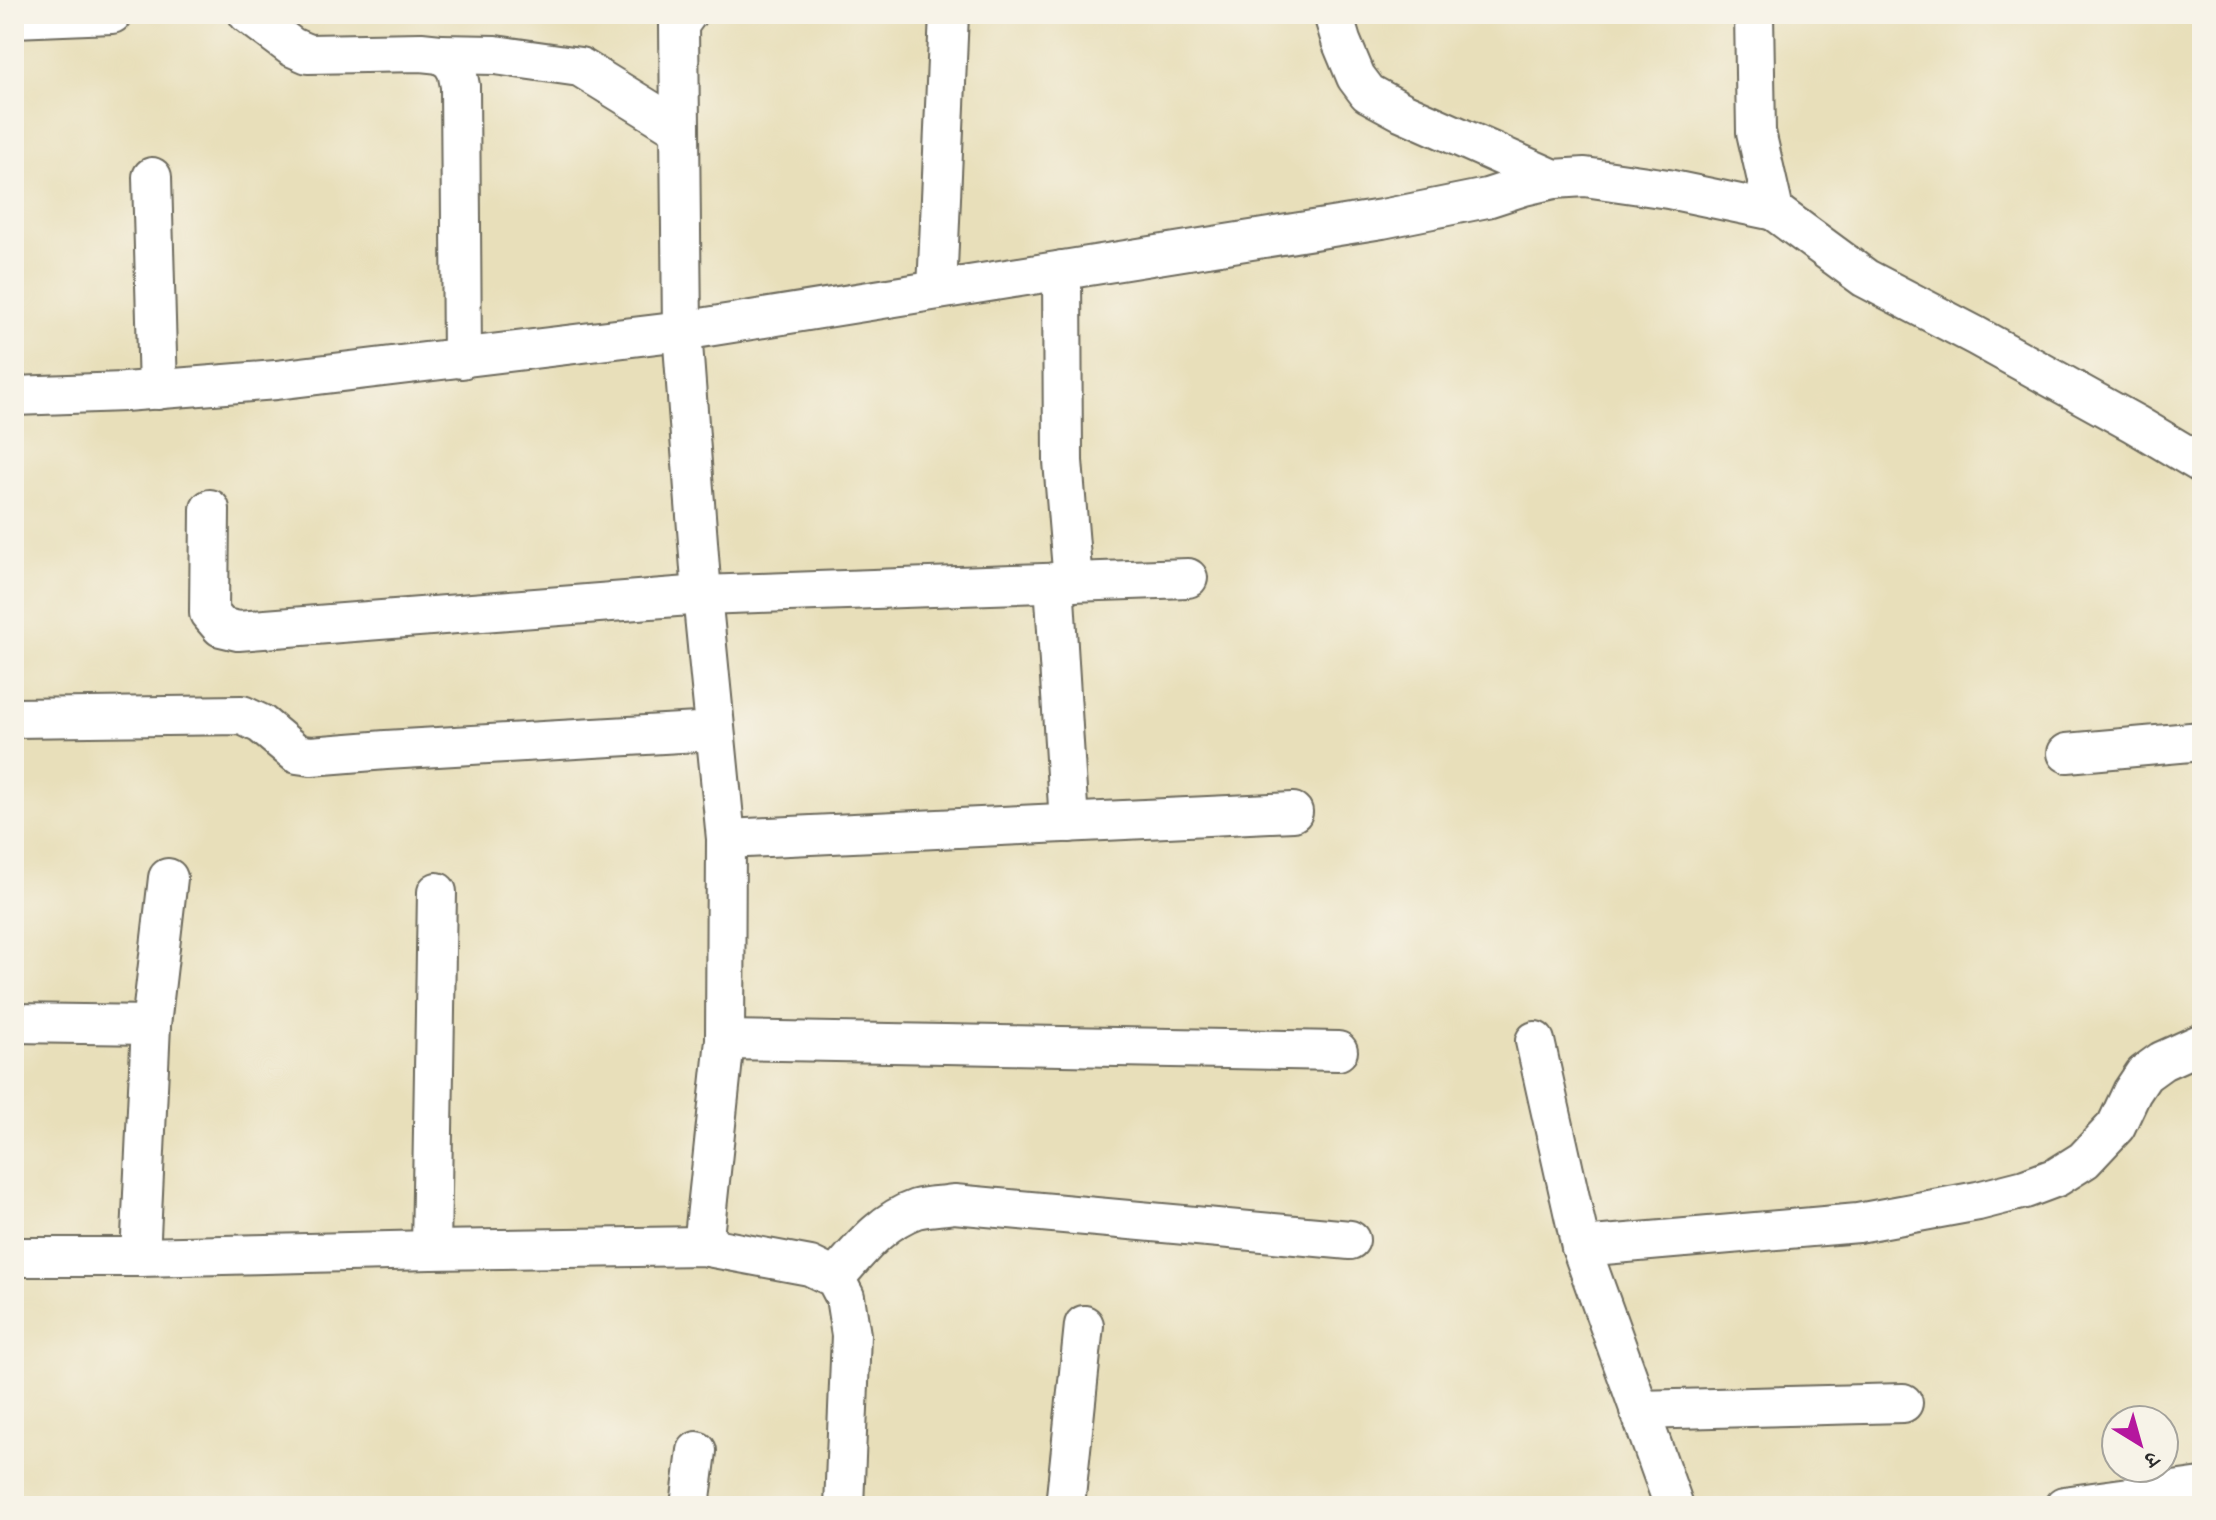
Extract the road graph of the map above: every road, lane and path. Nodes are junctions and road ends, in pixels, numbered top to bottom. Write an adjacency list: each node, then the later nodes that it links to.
1 (112, 14): 7 (street)
2 (248, 14): 8 (street)
3 (687, 14): 9 (street)
4 (949, 14): 14 (street)
5 (1333, 14): 11 (street)
6 (1754, 14): 12 (street)
7 (14, 18)
8 (440, 54): 9 (street); 16 (street)
9 (680, 129): 15 (street)
10 (152, 177): 17 (street)
11 (1554, 179): 12 (street); 13 (street)
12 (1774, 211): 19 (street)
13 (1062, 270): 14 (street); 22 (street)
14 (937, 290): 15 (street)
15 (682, 331): 16 (street); 23 (street)
16 (462, 359): 17 (street)
17 (158, 390): 18 (street)
18 (14, 396)
19 (2202, 464)
20 (210, 509): 23 (street)
21 (1188, 578): 22 (street)
22 (1064, 582): 23 (street); 29 (street)
23 (702, 595): 25 (street)
24 (14, 718): 25 (street)
25 (715, 731): 30 (street)
26 (2202, 741): 27 (street)
27 (2067, 753)
28 (1293, 812): 29 (street)
29 (1069, 823): 30 (street)
30 (726, 839): 35 (street)
31 (168, 878): 34 (street)
32 (437, 892): 42 (street)
33 (14, 1023): 34 (street)
34 (151, 1025): 44 (street)
35 (725, 1040): 38 (street); 40 (street)
36 (1535, 1041): 41 (street)
37 (2202, 1043): 41 (street)
38 (1338, 1051)
39 (1350, 1240): 45 (street)
40 (703, 1246): 42 (street); 45 (street)
41 (1581, 1247): 48 (street)
42 (431, 1250): 44 (street)
43 (14, 1257): 44 (street)
44 (140, 1257)
45 (835, 1278): 52 (street)
46 (1084, 1325): 53 (street)
47 (1903, 1403): 48 (street)
48 (1639, 1410): 54 (street)
49 (697, 1451): 51 (street)
50 (2202, 1487): 55 (street)
51 (690, 1506)
52 (844, 1506)
53 (1065, 1506)
54 (1674, 1506)
55 (2064, 1506)

